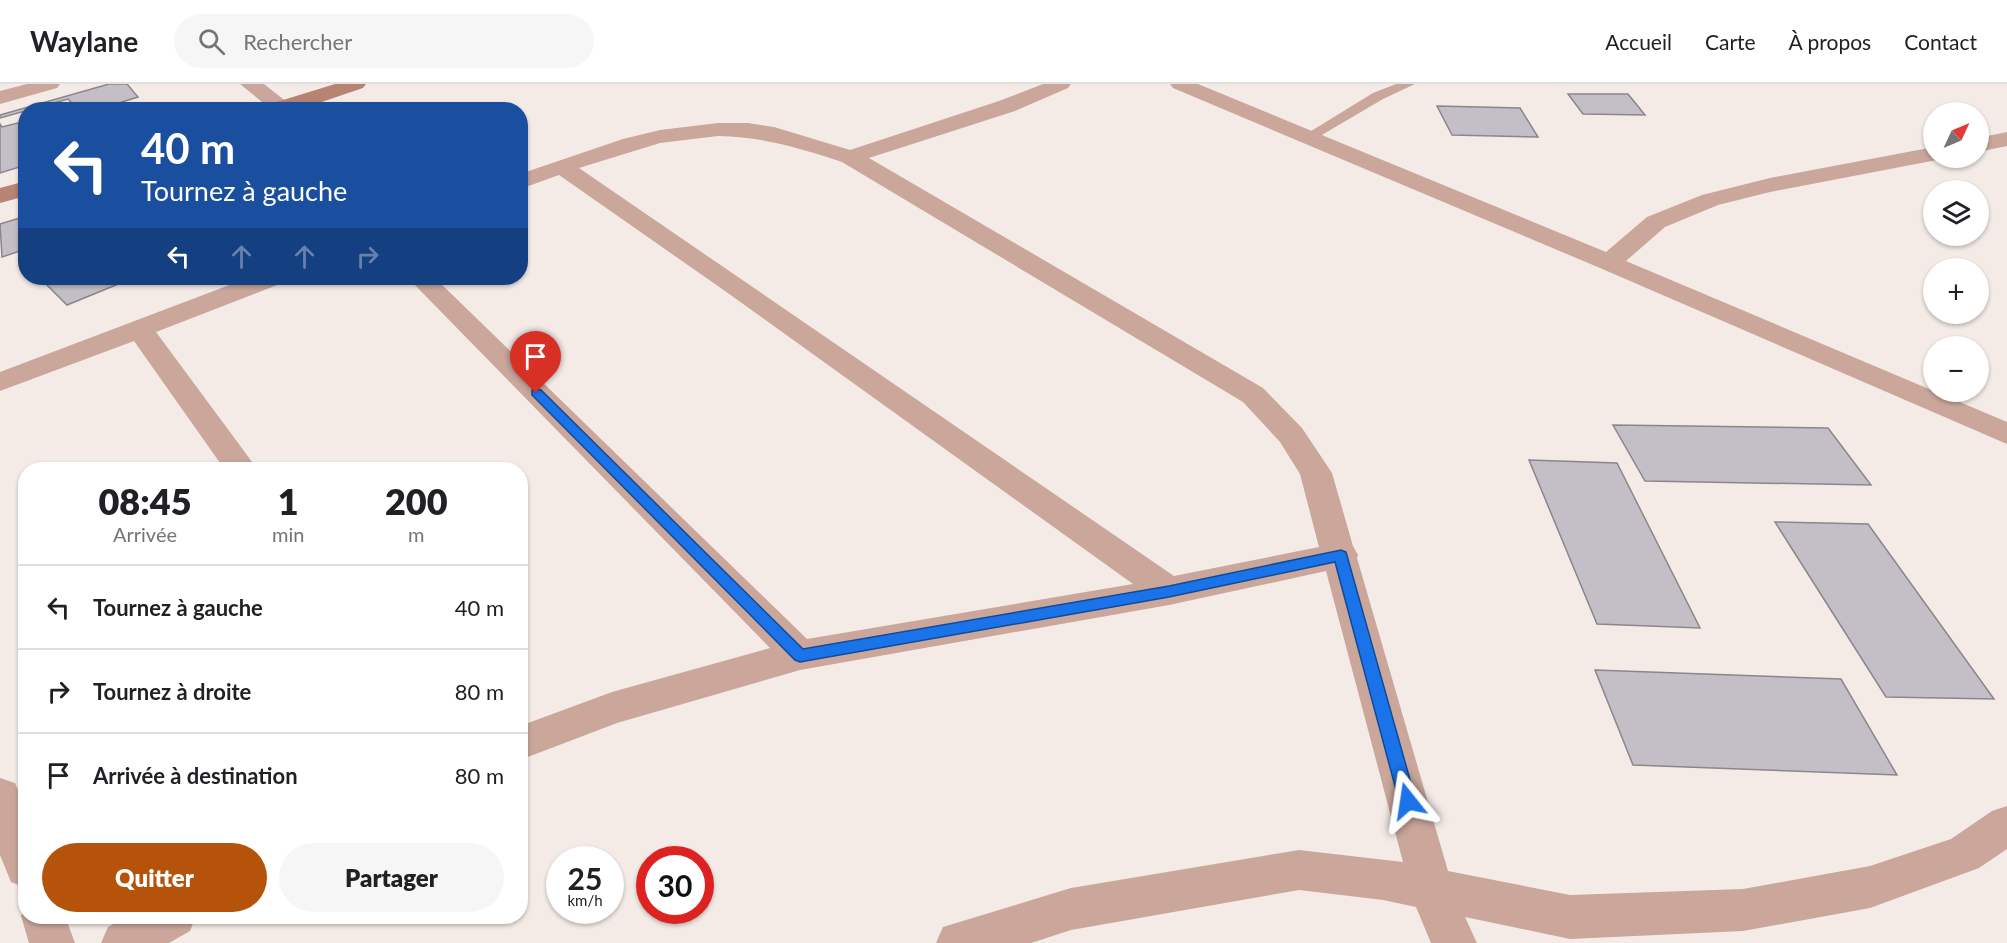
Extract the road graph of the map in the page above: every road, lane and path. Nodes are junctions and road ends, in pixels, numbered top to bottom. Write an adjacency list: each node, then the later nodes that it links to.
1 (50, 84): 7 (street)
2 (250, 84): 8 (street)
3 (356, 84): 9 (main road)
4 (1060, 84): 14 (street)
5 (1180, 84): 10 (street)
6 (1408, 84): 10 (lane)
7 (0, 98)
8 (271, 102)
9 (298, 102)
10 (1310, 136): 19 (street)
11 (2007, 139): 12 (street)
12 (1989, 143)
13 (1923, 156): 19 (street)
14 (850, 157): 15 (street); 26 (street)
15 (561, 166): 16 (street); 27 (street)
16 (528, 179)
17 (18, 190): 18 (main road)
18 (0, 196)
19 (1610, 263): 24 (street)
20 (253, 285): 22 (street)
21 (428, 285): 28 (street)
22 (139, 328): 23 (street); 25 (street)
23 (0, 382)
24 (2007, 434)
25 (236, 462)
26 (1341, 555): 27 (street); 33 (street)
27 (1169, 591): 28 (street)
28 (800, 656): 29 (street)
29 (528, 740)
30 (0, 796): 32 (street)
31 (2007, 825): 33 (street)
32 (18, 846)
33 (1432, 891): 38 (street); 39 (street)
34 (46, 924): 36 (street)
35 (159, 924): 37 (street)
36 (52, 943)
37 (124, 943)
38 (959, 943)
39 (1454, 943)

